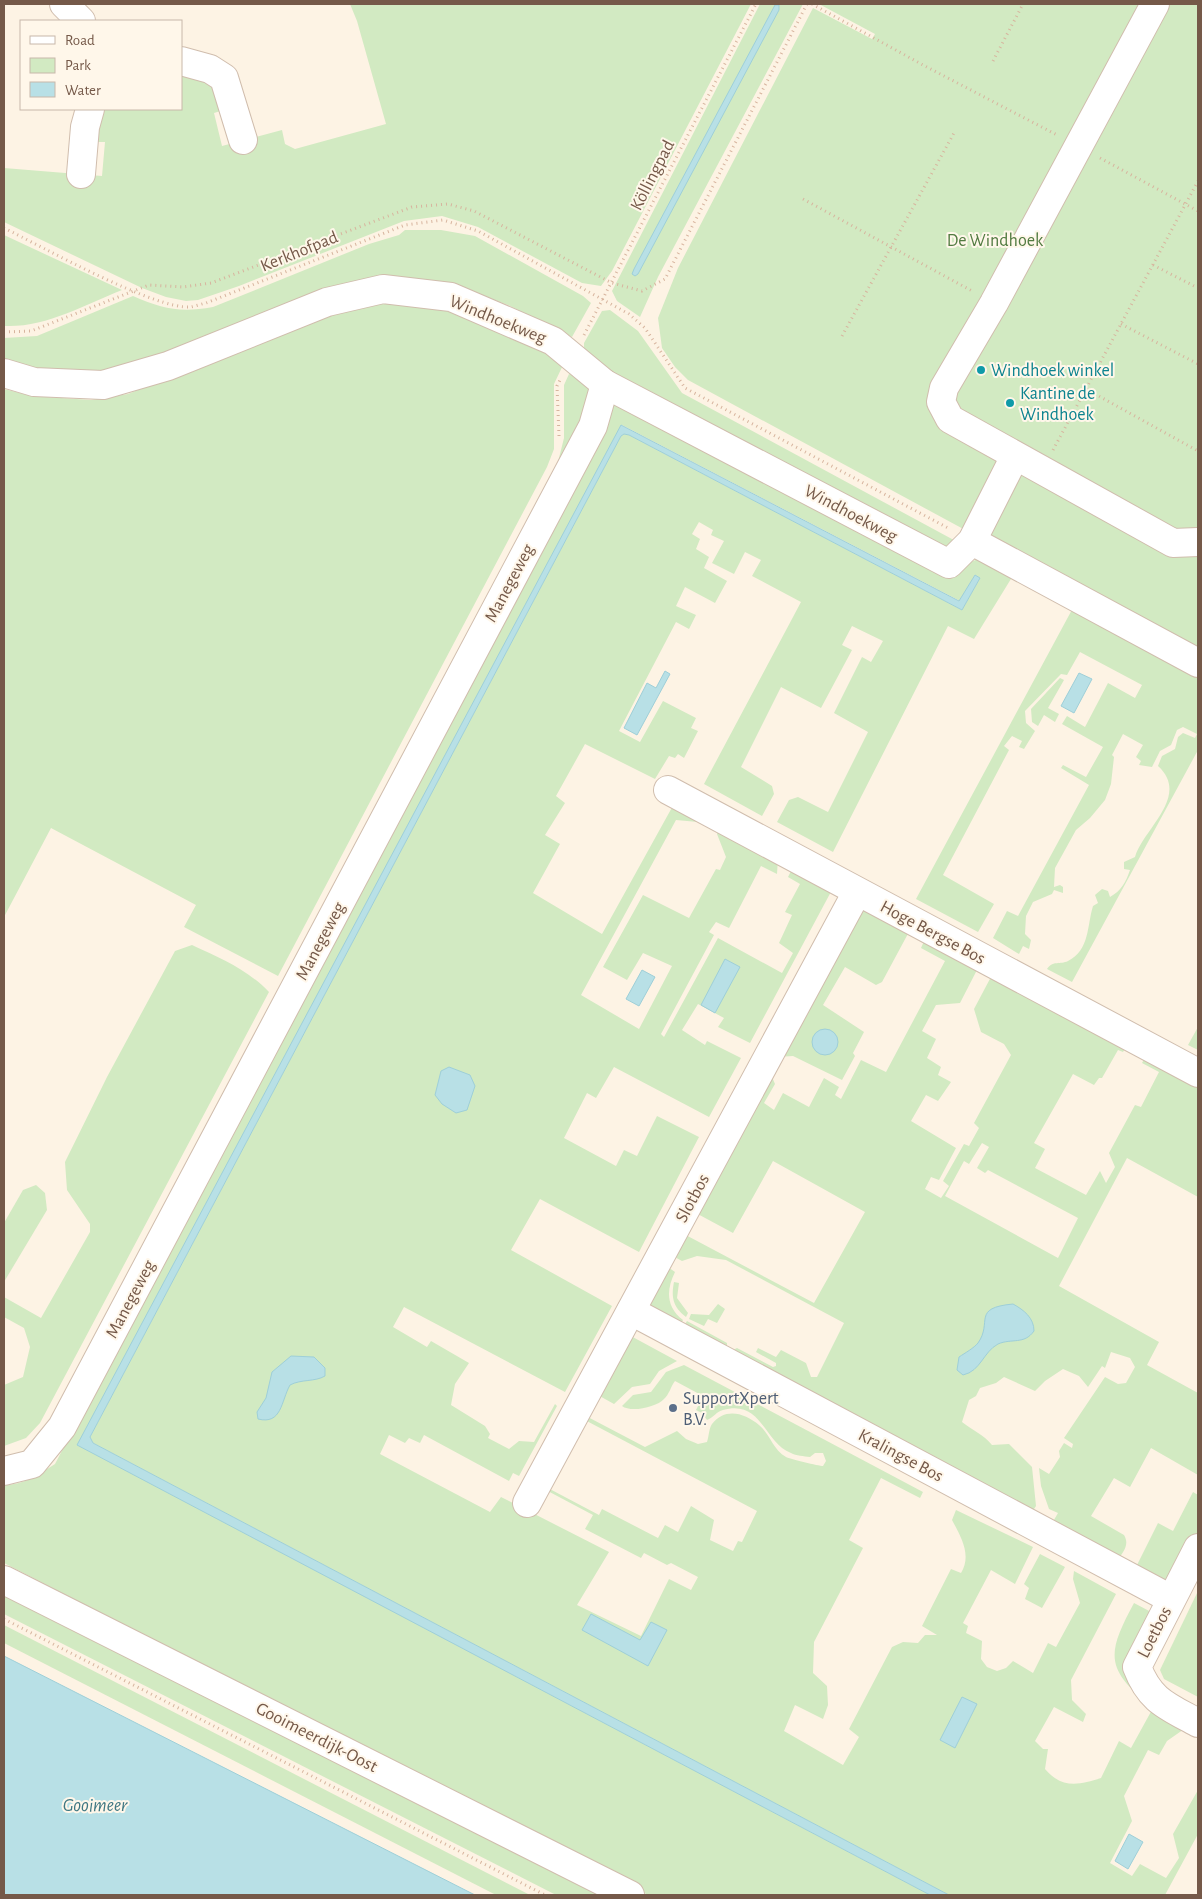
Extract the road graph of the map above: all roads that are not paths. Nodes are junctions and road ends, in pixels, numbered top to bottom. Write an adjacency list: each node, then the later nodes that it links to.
1 (64, 4): 3 (street)
2 (1155, 4): 10 (street)
3 (81, 20)
4 (182, 61): 6 (street)
5 (90, 110): 7 (street)
6 (243, 140)
7 (81, 174)
8 (4, 373): 9 (street, Windhoekweg)
9 (605, 384): 11 (street, Windhoekweg); 18 (street, Manegeweg)
10 (1014, 456): 11 (street, Windhoekweg); 12 (street)
11 (972, 541): 13 (street)
12 (1198, 542)
13 (1198, 663)
14 (668, 790): 15 (street, Hoge Bergse Bos)
15 (857, 892): 16 (street, Hoge Bergse Bos); 17 (street, Slotbos)
16 (1198, 1073)
17 (631, 1311): 19 (street, Slotbos); 22 (street, Kralingse Bos)
18 (4, 1471)
19 (527, 1503)
20 (1198, 1548): 22 (street, Loetbos)
21 (4, 1580): 24 (street, Gooimeerdijk-Oost)
22 (1171, 1599): 23 (street, Loetbos)
23 (1198, 1723)
24 (630, 1895)

